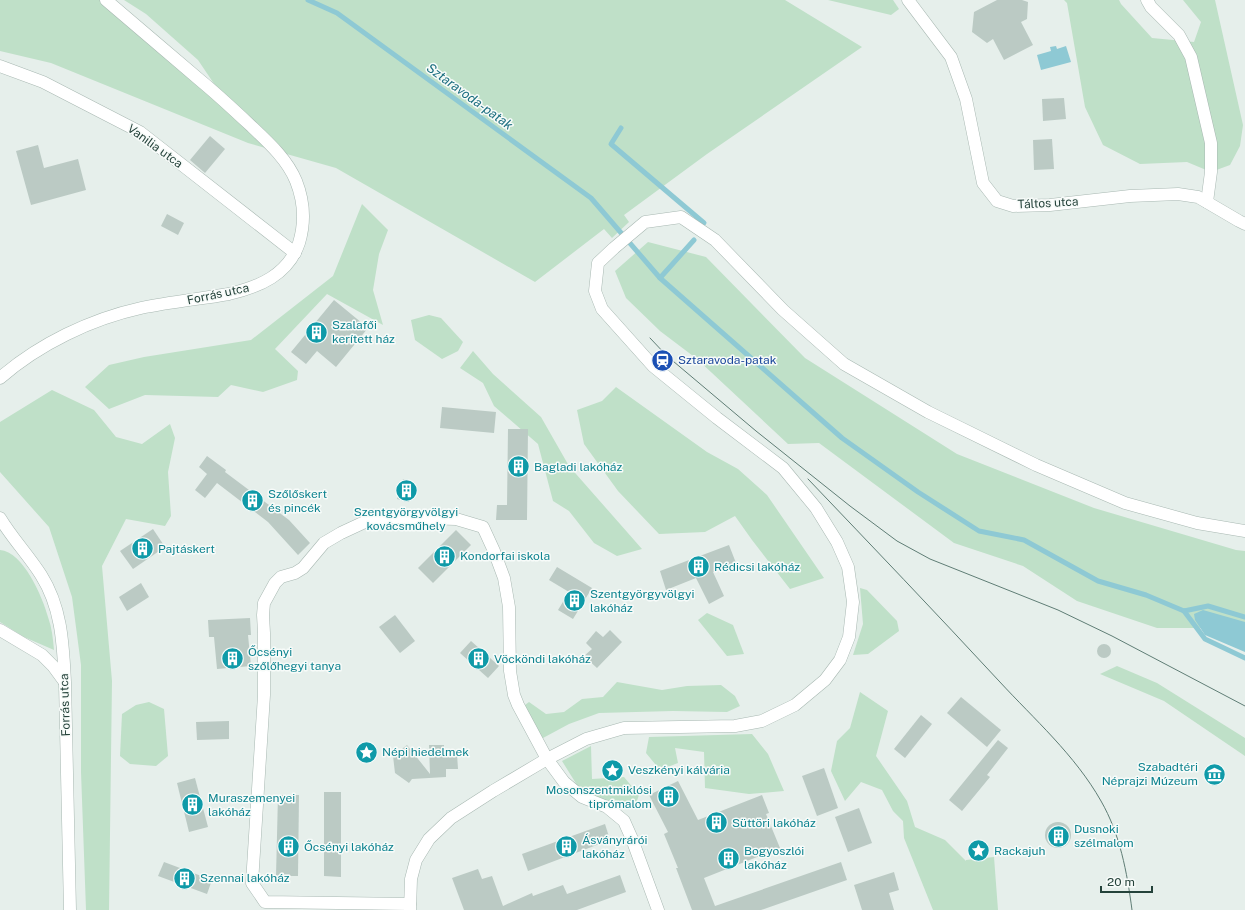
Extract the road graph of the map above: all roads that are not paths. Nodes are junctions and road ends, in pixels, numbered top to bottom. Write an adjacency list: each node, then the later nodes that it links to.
1 (106, 0): 7 (street, Forrás utca)
2 (908, 0): 5 (street, Táltos utca)
3 (1147, 0): 5 (street)
4 (0, 66): 7 (street, Vanilia utca)
5 (1207, 202): 6 (street, Táltos utca)
6 (1245, 224)
7 (295, 253): 8 (street, Forrás utca)
8 (0, 378)
9 (0, 518): 12 (street, Forrás utca)
10 (1245, 531): 15 (street)
11 (0, 534): 12 (street)
12 (12, 536): 14 (street, Forrás utca)
13 (0, 630): 14 (street)
14 (64, 682): 17 (street, Forrás utca)
15 (547, 759): 16 (street); 16 (street); 18 (street)
16 (410, 907)
17 (70, 910)
18 (658, 910)

